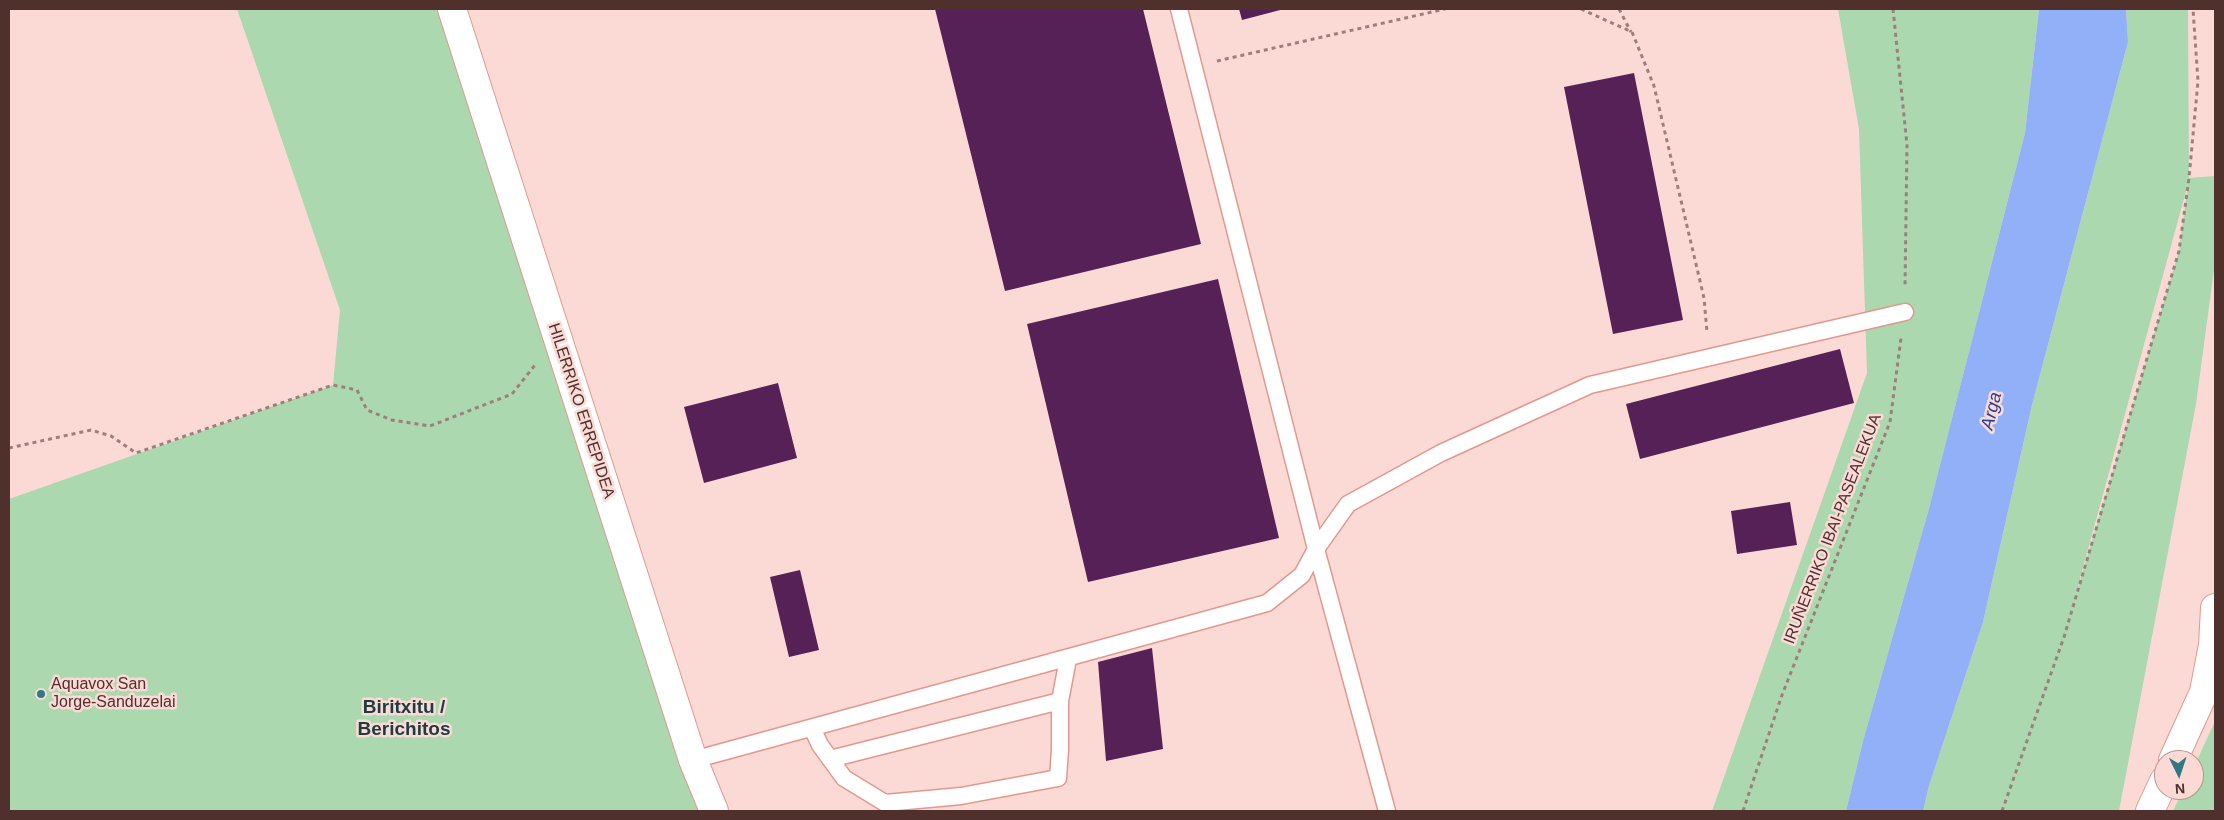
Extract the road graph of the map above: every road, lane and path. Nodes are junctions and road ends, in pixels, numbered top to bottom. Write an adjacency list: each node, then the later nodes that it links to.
1 (452, 9): 11 (street, HILERRIKO ERREPIDEA)
2 (1179, 9): 9 (lane)
3 (1445, 9): 9 (path)
4 (1581, 9): 8 (path)
5 (1619, 9): 8 (path)
6 (1893, 9): 10 (path, IRUÑERRIKO IBAI-PASEALEKUA)
7 (2193, 9): 25 (path)
8 (1632, 32): 12 (path)
9 (1194, 67): 14 (lane)
10 (1905, 312): 12 (lane); 24 (path, IRUÑERRIKO IBAI-PASEALEKUA)
11 (560, 343): 13 (path); 21 (street, HILERRIKO ERREPIDEA)
12 (1709, 358): 14 (lane)
13 (9, 448)
14 (1316, 549): 16 (lane); 23 (lane)
15 (2215, 608): 19 (street)
16 (1068, 659): 17 (lane); 18 (lane)
17 (1060, 700): 20 (lane); 20 (lane)
18 (812, 728): 20 (lane); 21 (lane)
19 (2178, 750)
20 (830, 759)
21 (693, 760): 22 (street, HILERRIKO ERREPIDEA)
22 (714, 811)
23 (1387, 811)
24 (1743, 811)
25 (2002, 811)

